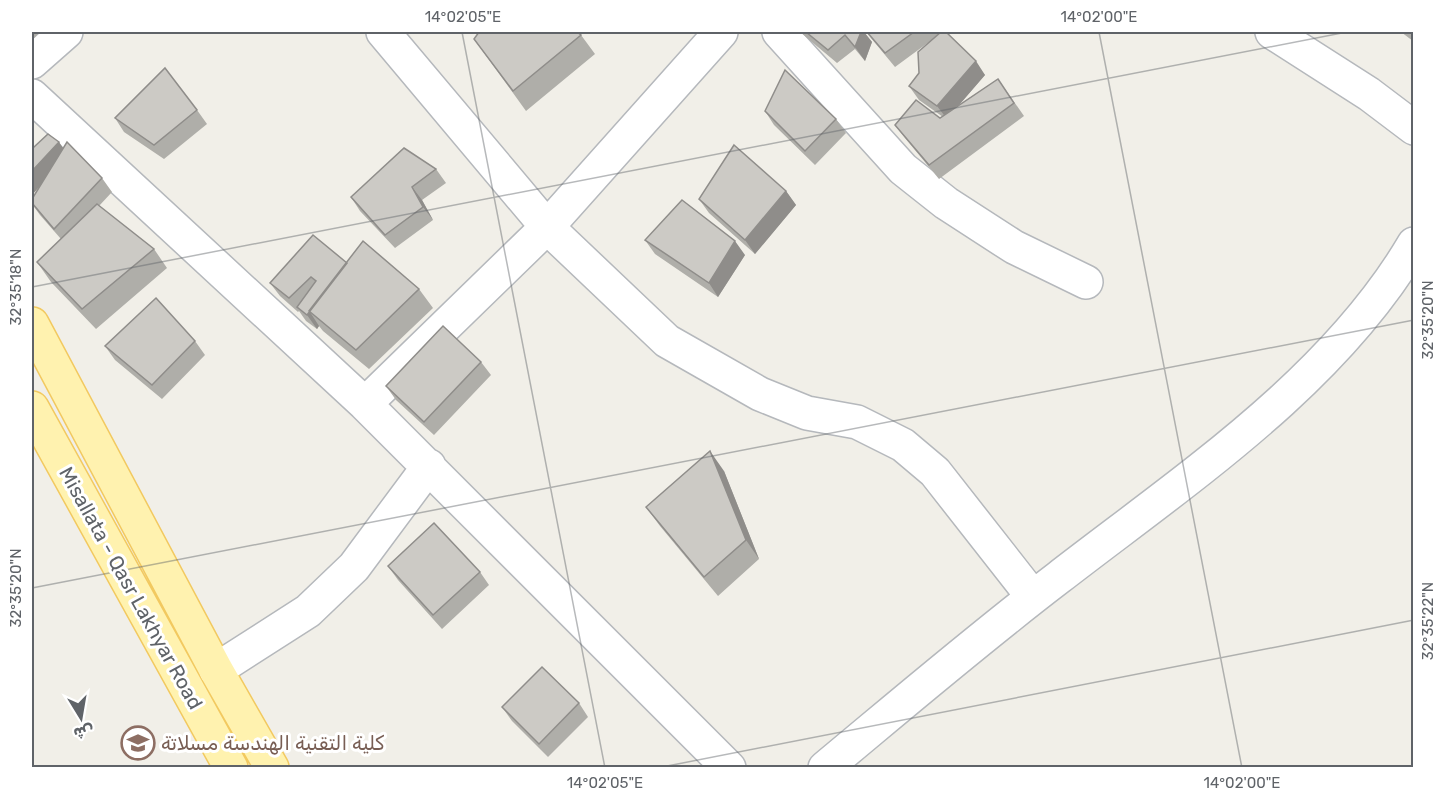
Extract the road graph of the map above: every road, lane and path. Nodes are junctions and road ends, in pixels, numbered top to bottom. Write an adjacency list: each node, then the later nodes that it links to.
1 (66, 32): 6 (street)
2 (382, 32): 9 (street)
3 (721, 32): 9 (street)
4 (779, 32): 11 (street)
5 (1272, 32): 8 (street)
6 (32, 62)
7 (32, 96): 13 (street)
8 (1413, 128)
9 (547, 227): 13 (street); 16 (street)
10 (1413, 244): 16 (street)
11 (1086, 282)
12 (32, 324): 17 (main road)
13 (365, 404): 15 (street)
14 (32, 408): 18 (main road, Misallata - Qasr Lakhyar Road)
15 (429, 466): 17 (street); 20 (street)
16 (1033, 597): 21 (street)
17 (216, 670): 19 (main road)
18 (231, 768)
19 (272, 768)
20 (729, 768)
21 (825, 768)

